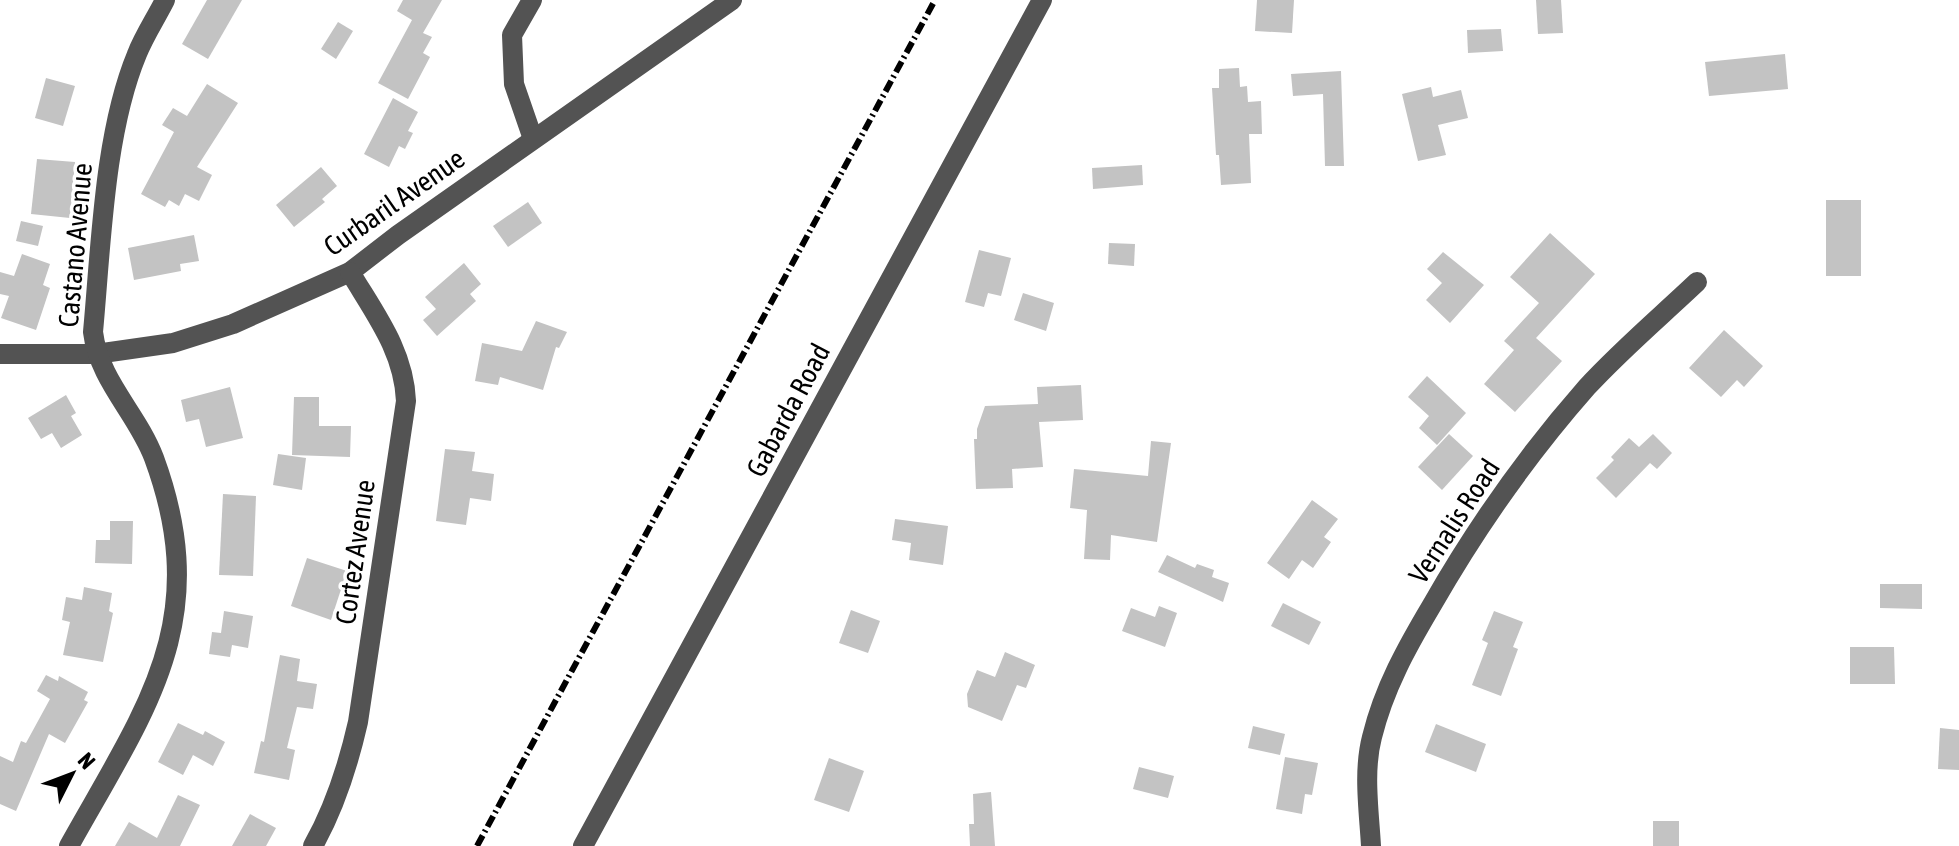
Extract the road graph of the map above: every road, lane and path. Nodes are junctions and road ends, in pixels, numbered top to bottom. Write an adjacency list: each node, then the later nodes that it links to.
1 (165, 0): 9 (street, Castano Avenue)
2 (532, 0): 5 (street)
3 (732, 0): 5 (street, Curbaril Avenue)
4 (1042, 0): 12 (street, Gabarda Road)
5 (533, 139): 6 (street, Curbaril Avenue)
6 (350, 272): 9 (street, Curbaril Avenue); 11 (street, Cortez Avenue)
7 (1697, 282): 13 (street, Vernalis Road)
8 (0, 354): 9 (street, Curbaril Avenue)
9 (96, 354): 10 (street, Castano Avenue)
10 (69, 846)
11 (313, 846)
12 (583, 846)
13 (1371, 846)

